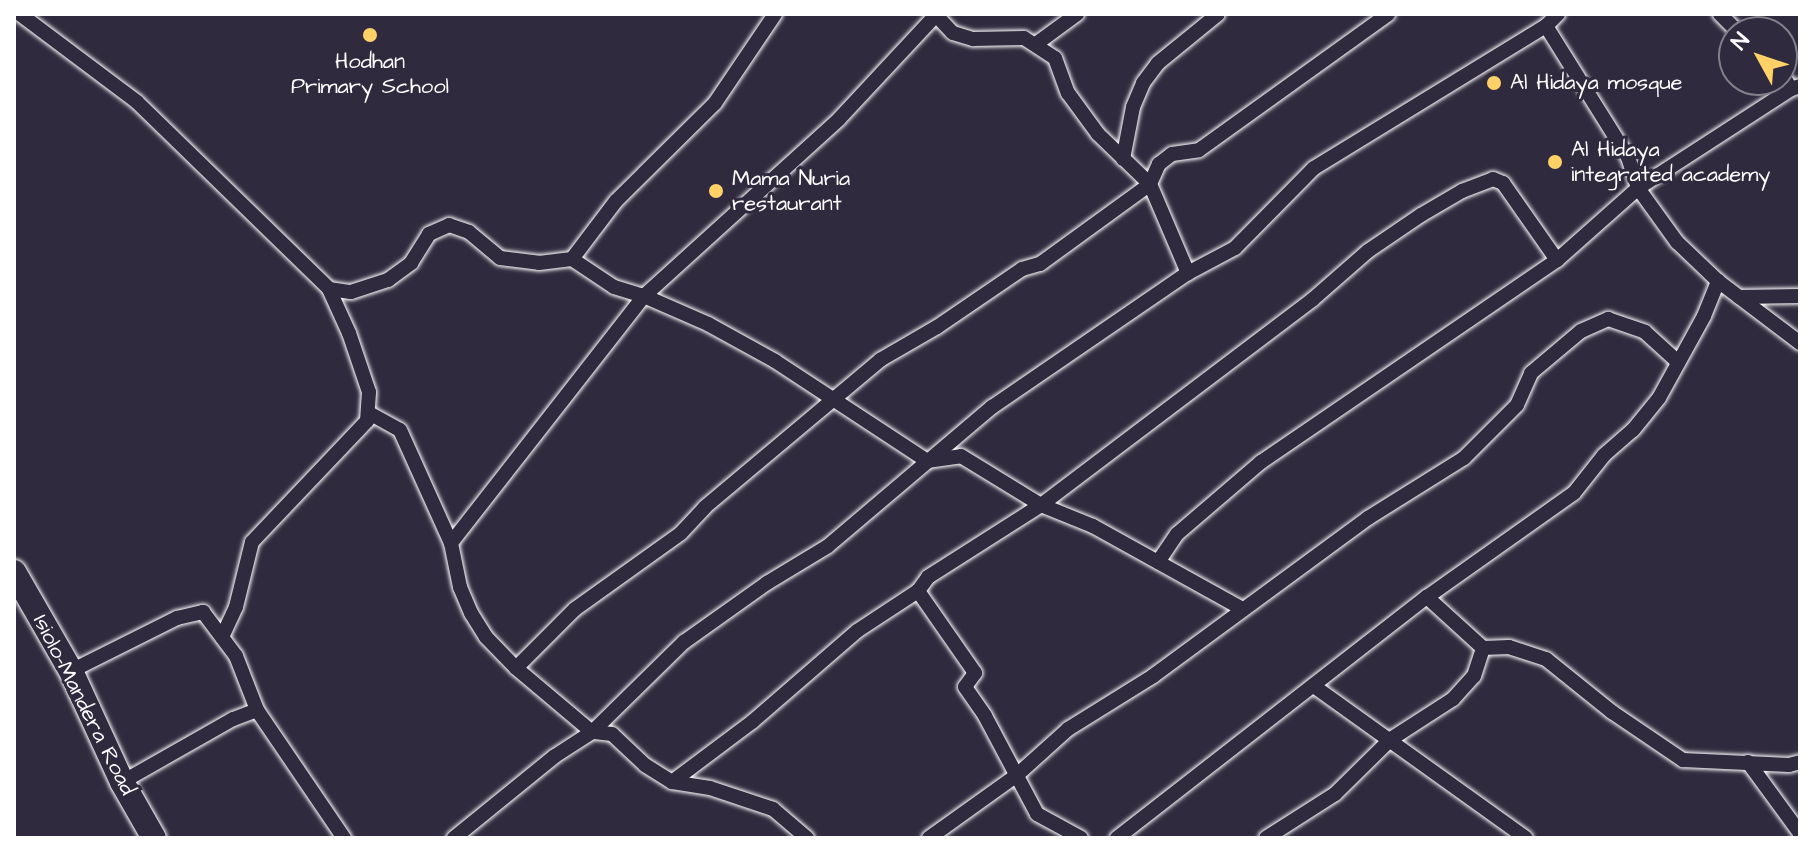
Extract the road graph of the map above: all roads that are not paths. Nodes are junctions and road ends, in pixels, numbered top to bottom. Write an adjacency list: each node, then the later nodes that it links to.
1 (20, 14): 18 (street)
2 (775, 14): 14 (street)
3 (936, 14): 9 (street); 19 (street)
4 (1077, 14): 9 (street)
5 (1218, 14): 11 (street)
6 (1388, 14): 12 (street)
7 (1558, 14): 8 (street)
8 (1546, 26): 13 (street); 16 (street)
9 (1036, 44): 11 (street)
10 (1781, 96): 13 (street)
11 (1123, 159): 12 (street)
12 (1150, 184): 16 (street); 24 (street)
13 (1638, 188): 15 (street); 17 (street)
14 (572, 259): 18 (street); 19 (street)
15 (1557, 260): 27 (street); 29 (street)
16 (1188, 273): 26 (street)
17 (1718, 281): 21 (street); 23 (street)
18 (329, 289): 25 (street)
19 (644, 296): 24 (street); 28 (street)
20 (1800, 296): 21 (street)
21 (1739, 297): 22 (street)
22 (1800, 343)
23 (1678, 362): 32 (street); 33 (street)
24 (832, 401): 26 (street); 36 (street)
25 (369, 413): 28 (street); 34 (street)
26 (927, 461): 27 (street); 40 (street)
27 (1041, 505): 29 (street); 31 (street)
28 (451, 543): 36 (street)
29 (1158, 562): 33 (street)
30 (14, 572): 37 (highway, Isiolo-Mandera Road)
31 (918, 591): 44 (street); 46 (street)
32 (1427, 597): 35 (street); 38 (street)
33 (1243, 609): 44 (street)
34 (222, 637): 37 (street); 39 (street)
35 (1483, 648): 41 (street); 42 (street)
36 (516, 668): 40 (street)
37 (71, 671): 45 (highway, Isiolo-Mandera Road)
38 (1315, 687): 41 (street); 54 (street)
39 (257, 710): 45 (street); 49 (street)
40 (592, 732): 46 (street); 50 (street)
41 (1391, 739): 55 (street); 56 (street)
42 (1748, 762): 43 (street); 47 (street)
43 (1800, 762)
44 (1017, 775): 52 (street); 53 (street)
45 (122, 782): 48 (highway, Isiolo-Mandera Road)
46 (672, 782): 51 (street)
47 (1800, 833)
48 (154, 838)
49 (344, 838)
50 (454, 838)
51 (807, 838)
52 (929, 838)
53 (1081, 838)
54 (1117, 838)
55 (1266, 838)
56 (1526, 838)

